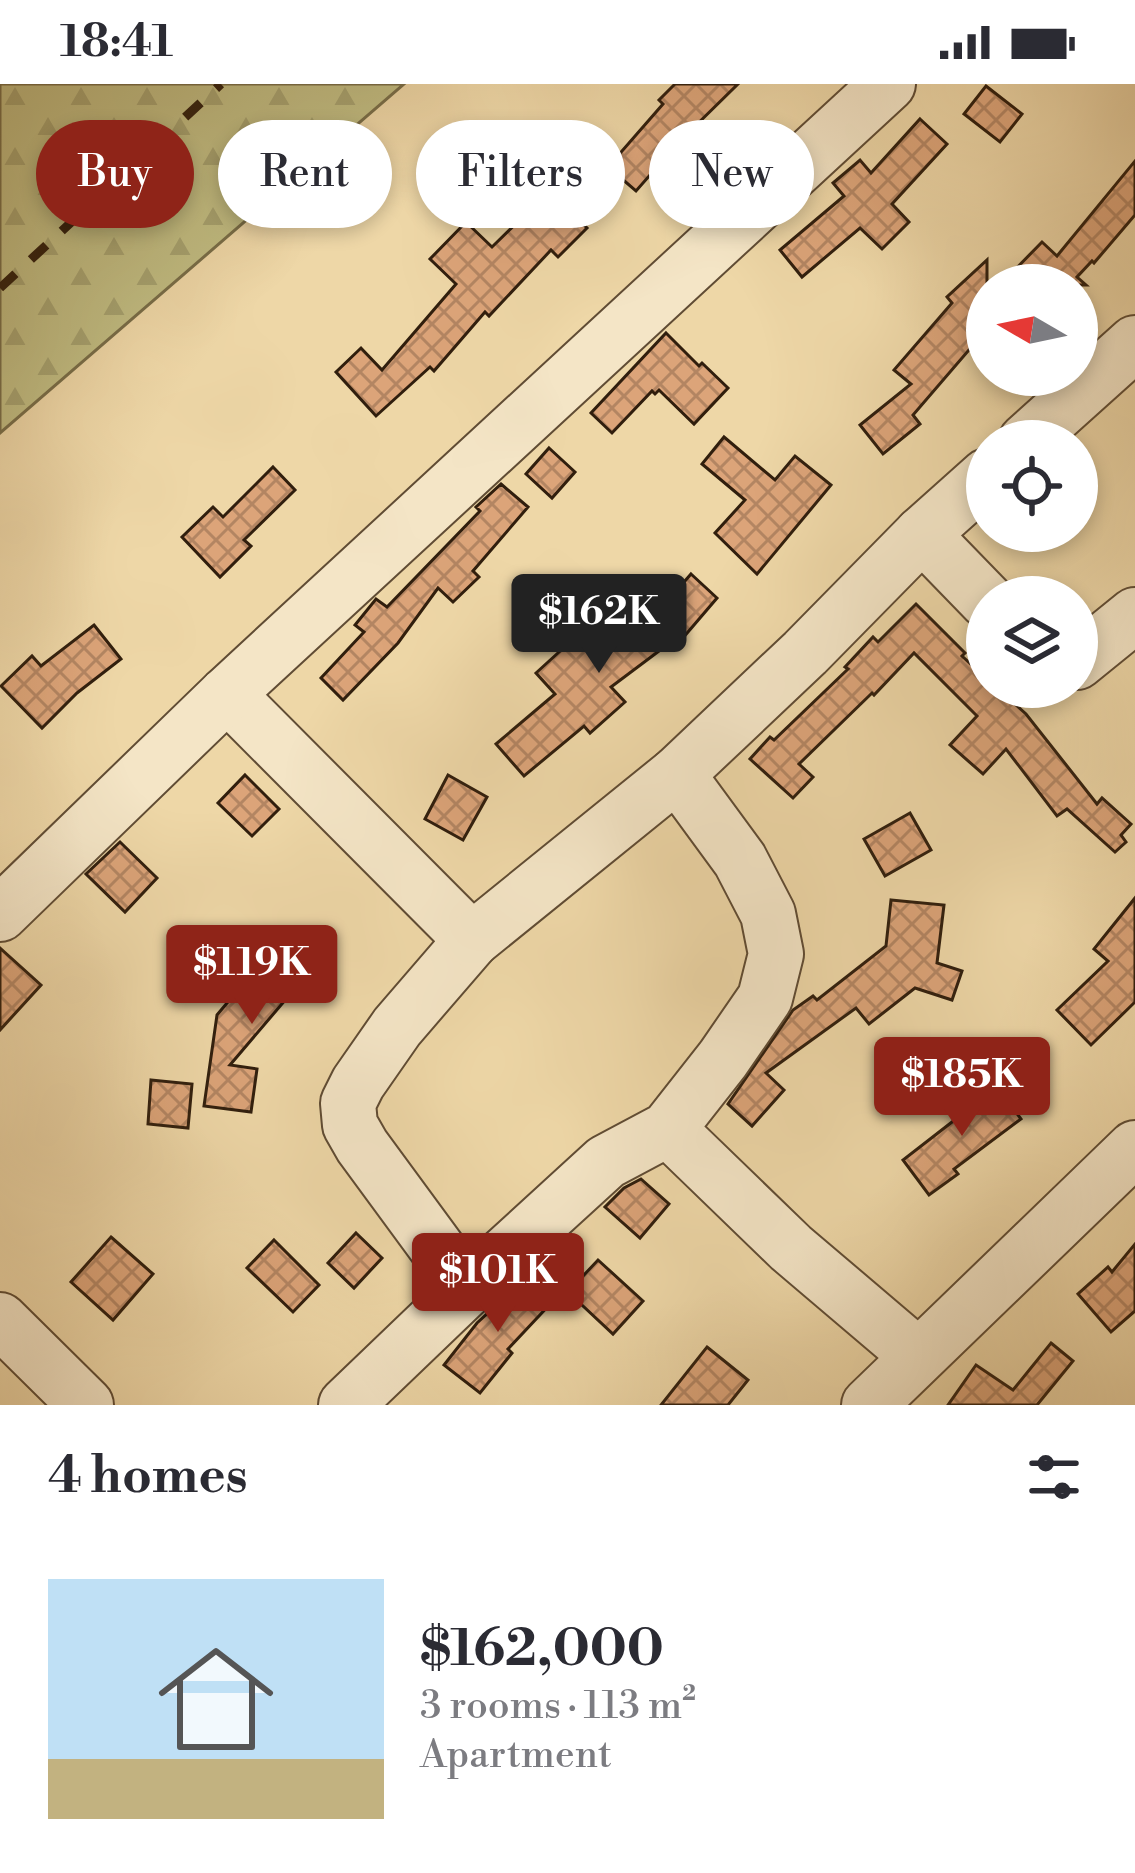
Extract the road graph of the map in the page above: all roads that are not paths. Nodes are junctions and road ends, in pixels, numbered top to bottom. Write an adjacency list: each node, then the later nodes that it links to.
1 (888, 84): 9 (street)
2 (1135, 343): 3 (street)
3 (1049, 420)
4 (966, 495): 5 (street)
5 (922, 534): 6 (street); 10 (street)
6 (966, 579)
7 (1135, 615): 8 (street)
8 (1098, 645)
9 (227, 694): 11 (street); 12 (street)
10 (677, 774): 12 (street); 13 (street)
11 (0, 914)
12 (472, 940): 15 (street)
13 (668, 1129): 15 (street); 17 (street)
14 (1135, 1148): 17 (street)
15 (467, 1289): 19 (street)
16 (0, 1320): 18 (street)
17 (918, 1356): 20 (street)
18 (86, 1405)
19 (346, 1405)
20 (869, 1405)

